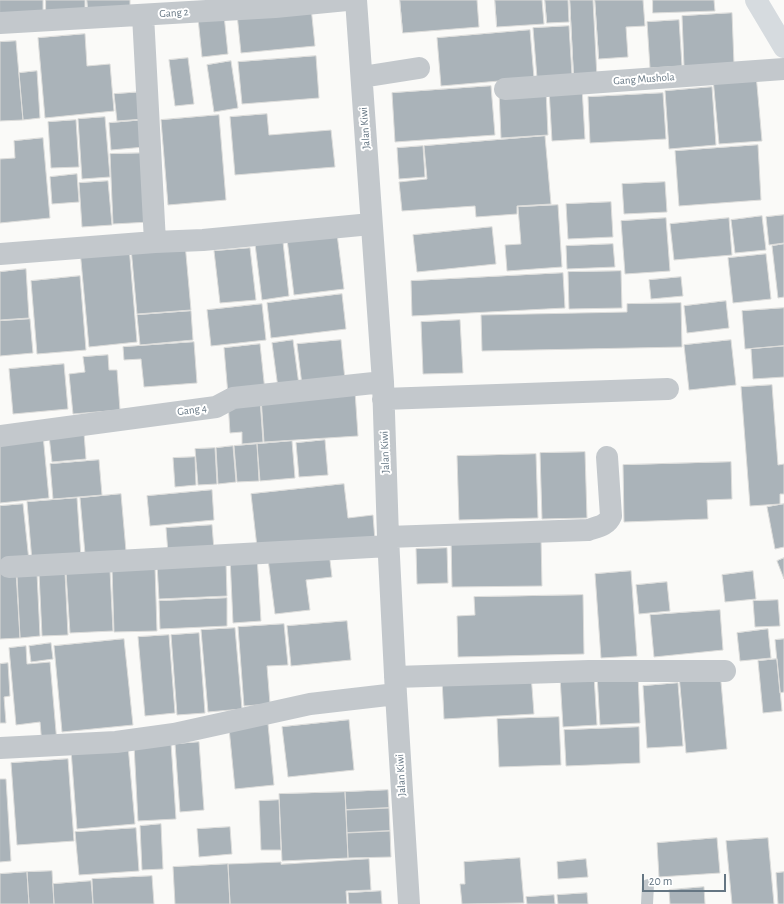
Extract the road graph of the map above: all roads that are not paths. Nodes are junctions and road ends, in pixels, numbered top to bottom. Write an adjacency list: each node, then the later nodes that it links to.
1 (347, 0): 4 (street, Gang 2)
2 (356, 0): 9 (street, Jalan Kiwi)
3 (756, 0): 6 (main road)
4 (143, 15): 5 (street, Gang 2); 12 (street)
5 (0, 22)
6 (783, 43)
7 (419, 68): 9 (street)
8 (784, 69): 10 (street, Gang Mushola)
9 (362, 77): 11 (street, Jalan Kiwi)
10 (505, 89)
11 (372, 224): 12 (street); 14 (street, Jalan Kiwi)
12 (155, 242): 13 (street)
13 (0, 254)
14 (383, 390): 15 (street, Gang 4); 16 (street, Gang 4); 18 (street, Jalan Kiwi)
15 (668, 390)
16 (0, 436)
17 (607, 457): 18 (street)
18 (389, 541): 19 (street); 21 (street, Jalan Kiwi)
19 (9, 566)
20 (725, 671): 21 (street)
21 (396, 686): 22 (street); 24 (street, Jalan Kiwi)
22 (0, 748)
23 (648, 885): 25 (lane)
24 (409, 904)
25 (647, 904)

